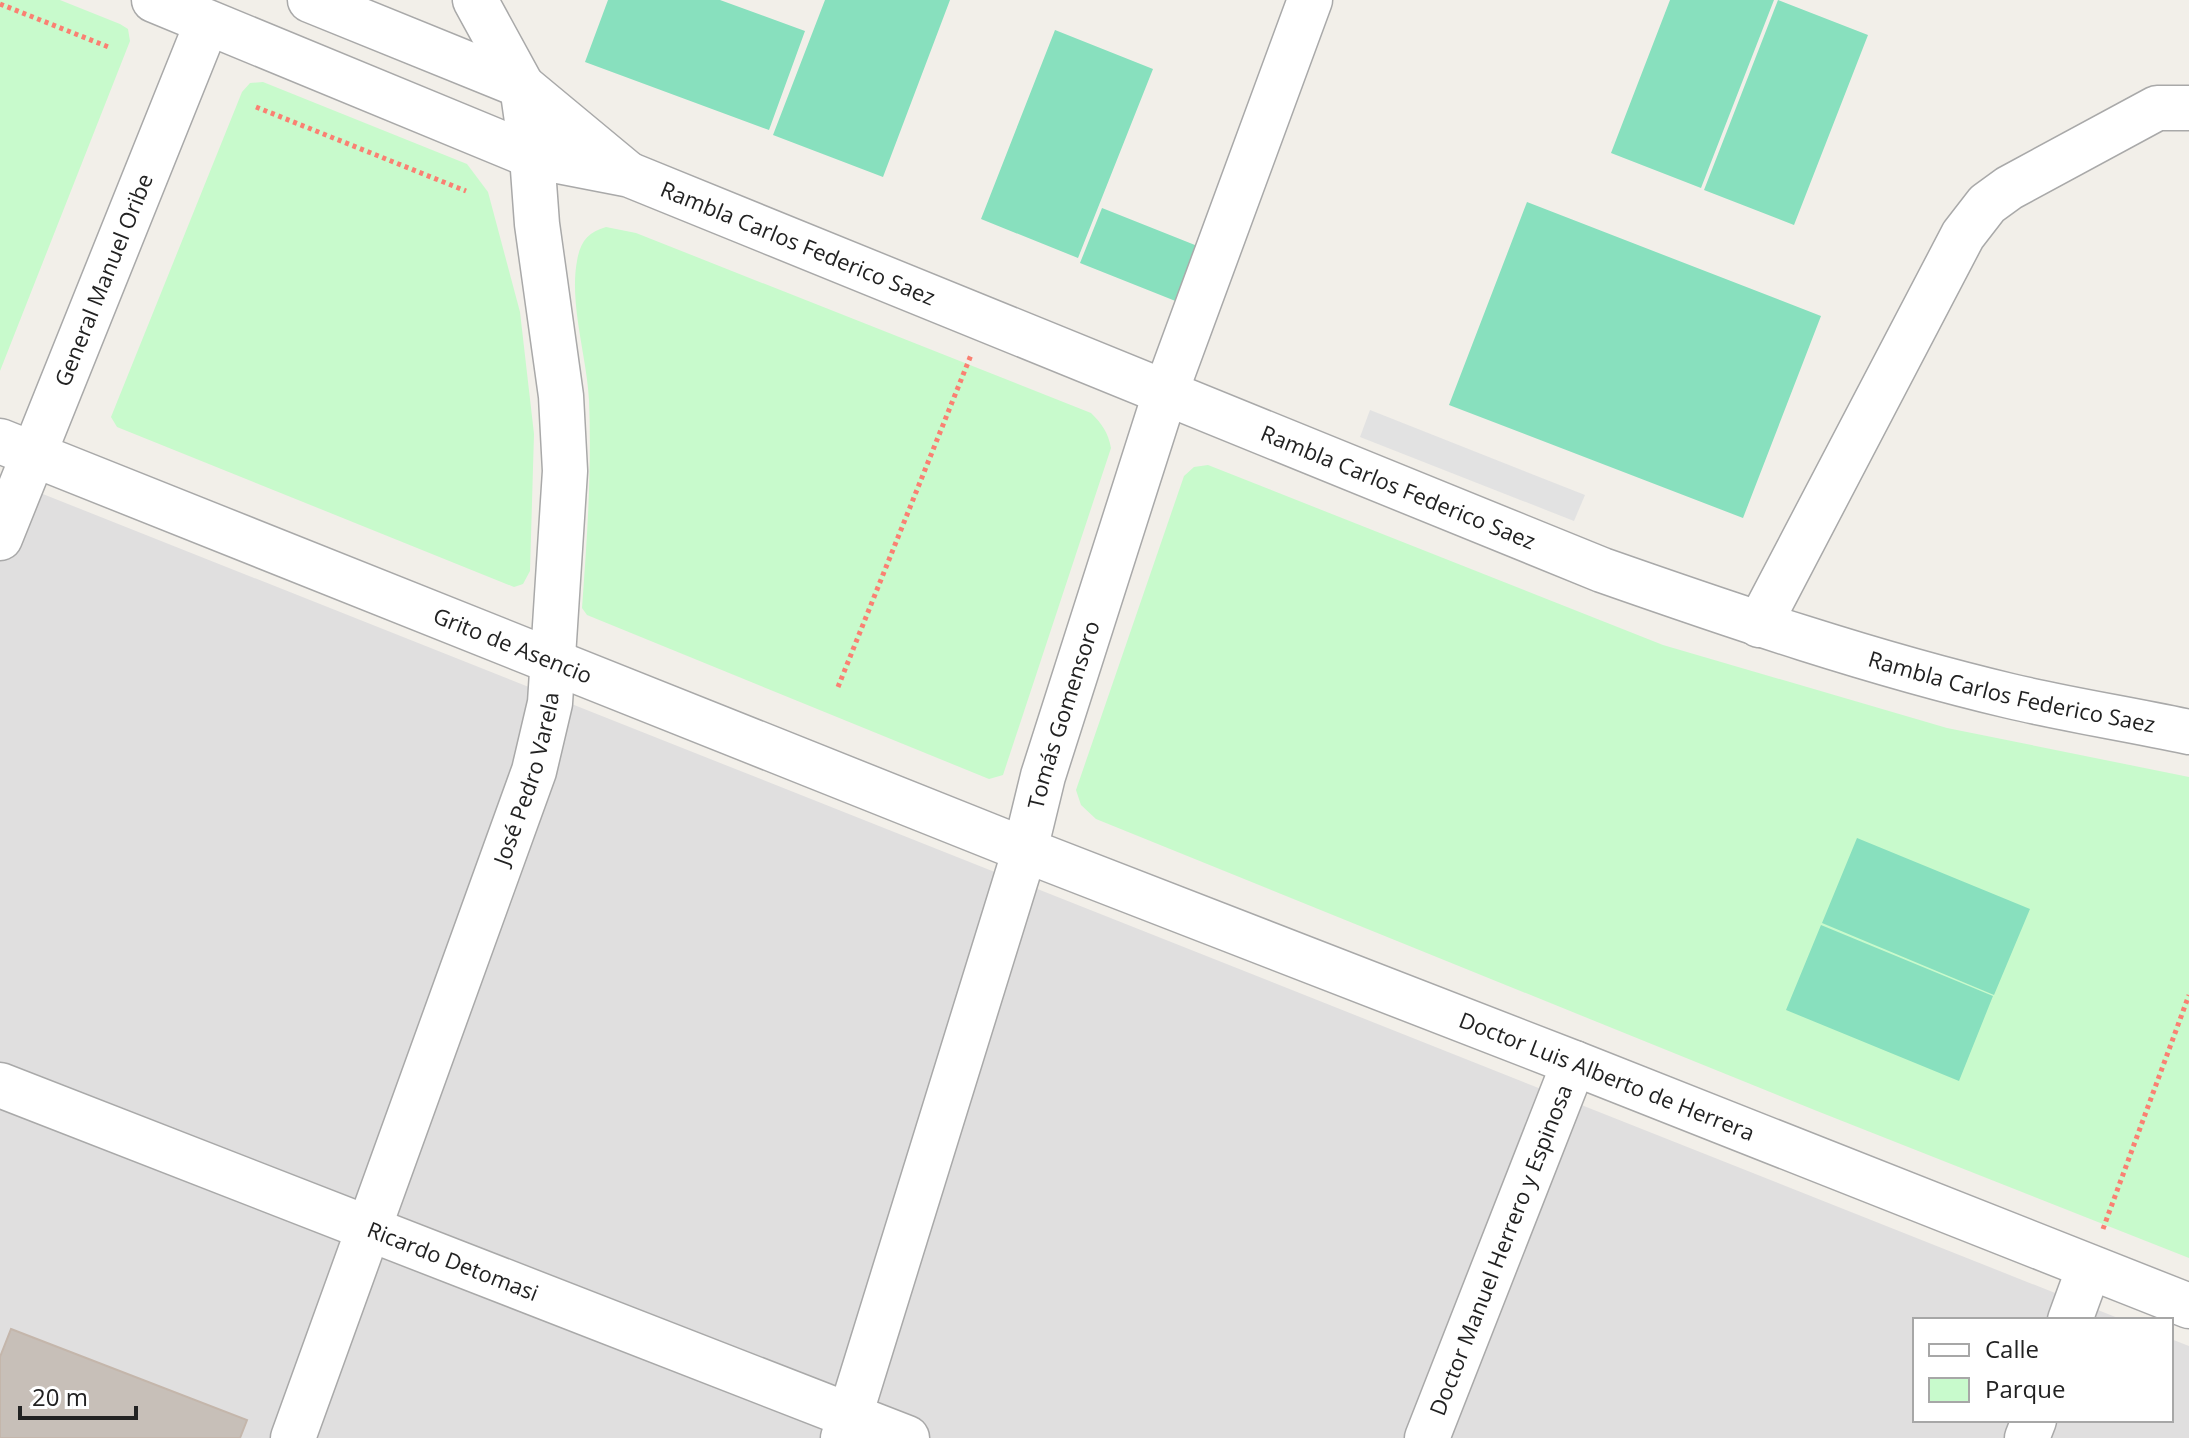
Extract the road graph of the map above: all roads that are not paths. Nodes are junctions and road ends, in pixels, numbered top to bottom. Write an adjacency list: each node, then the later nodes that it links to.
1 (154, 0): 5 (street, Rambla Carlos Federico Saez)
2 (310, 0): 6 (street, Rambla Carlos Federico Saez)
3 (475, 0): 6 (street)
4 (1310, 0): 10 (street, Tomás Gomensoro)
5 (207, 23): 8 (street, Rambla Carlos Federico Saez); 11 (street, General Manuel Oribe)
6 (522, 86): 8 (street, José Pedro Varela); 9 (street, Rambla Carlos Federico Saez)
7 (2189, 108): 13 (street)
8 (532, 156): 9 (street, Rambla Carlos Federico Saez); 14 (street, José Pedro Varela)
9 (630, 175): 10 (street, Rambla Carlos Federico Saez)
10 (1165, 394): 13 (street, Rambla Carlos Federico Saez); 16 (street, Tomás Gomensoro)
11 (17, 448): 12 (street, General Manuel Oribe); 14 (street, Grito de Asencio)
12 (0, 538)
13 (1759, 625): 15 (street, Rambla Carlos Federico Saez)
14 (553, 663): 16 (street, Grito de Asencio); 19 (street, José Pedro Varela)
15 (2189, 732)
16 (1025, 850): 17 (street, Doctor Luis Alberto de Herrera); 23 (street, Tomás Gomensoro)
17 (1574, 1063): 20 (street, Doctor Luis Alberto de Herrera); 26 (street, Doctor Manuel Herrero y Espinosa)
18 (0, 1085): 19 (street, Ricardo Detomasi)
19 (369, 1227): 23 (street, Ricardo Detomasi); 24 (street, José Pedro Varela)
20 (2089, 1268): 21 (street, Doctor Luis Alberto de Herrera); 22 (street)
21 (2189, 1306)
22 (2071, 1318)
23 (847, 1427): 25 (street, Ricardo Detomasi)
24 (293, 1438)
25 (907, 1438)
26 (1427, 1438)

